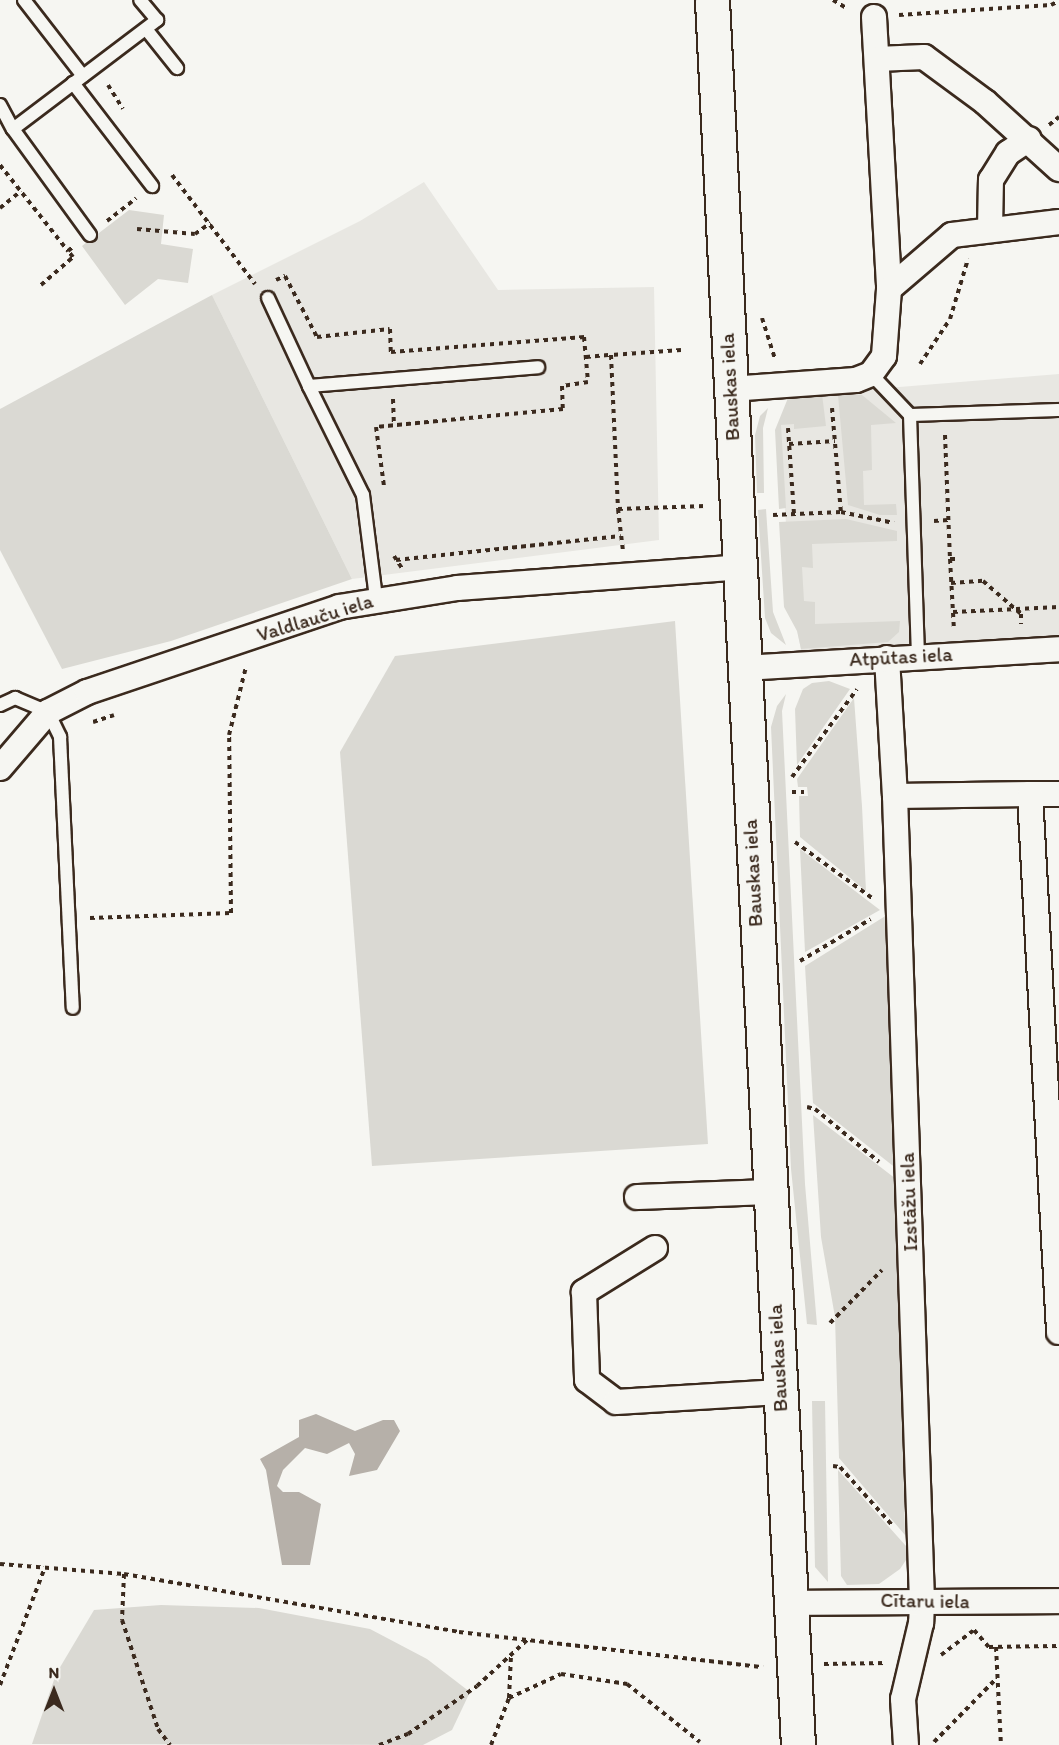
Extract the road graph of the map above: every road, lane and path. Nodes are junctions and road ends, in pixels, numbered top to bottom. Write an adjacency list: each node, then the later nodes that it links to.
1 (24, 0): 9 (lane)
2 (140, 0): 6 (lane)
3 (712, 0): 38 (main road, Bauskas iela)
4 (1059, 1): 5 (path)
5 (874, 16): 7 (street)
6 (146, 29): 8 (lane); 9 (lane)
7 (877, 59): 14 (street); 27 (street)
8 (177, 68)
9 (78, 80): 13 (lane); 17 (lane)
10 (107, 80): 12 (path)
11 (0, 105): 13 (lane)
12 (128, 116)
13 (12, 129): 24 (lane)
14 (1029, 139): 15 (street); 23 (street)
15 (1059, 169)
16 (170, 172): 21 (path)
17 (152, 186)
18 (21, 190): 19 (path)
19 (0, 208)
20 (1059, 222): 23 (street)
21 (210, 224): 22 (path); 32 (path)
22 (137, 228)
23 (979, 231): 27 (street); 33 (path)
24 (90, 235)
25 (68, 251): 26 (path)
26 (41, 285)
27 (889, 289): 35 (street)
28 (268, 298): 36 (lane)
29 (761, 305): 37 (path)
30 (681, 350): 31 (path)
31 (611, 356): 32 (path); 46 (path)
32 (586, 357): 44 (path)
33 (920, 364)
34 (538, 367): 36 (lane)
35 (871, 374): 37 (street); 41 (lane)
36 (309, 386): 59 (lane)
37 (779, 386): 38 (street)
38 (730, 389): 45 (main road, Bauskas iela)
39 (1059, 410): 40 (lane)
40 (944, 414): 41 (lane); 50 (path)
41 (910, 415): 51 (lane)
42 (788, 428): 43 (path)
43 (789, 444): 47 (path); 48 (path)
44 (385, 494)
45 (736, 504): 46 (path); 56 (main road, Bauskas iela)
46 (618, 509): 52 (path)
47 (842, 512): 48 (path); 51 (path)
48 (794, 514): 49 (path)
49 (773, 515)
50 (948, 520): 51 (path); 58 (path)
51 (913, 522): 63 (lane)
52 (621, 536): 54 (path); 55 (path)
53 (393, 550): 55 (path)
54 (623, 554)
55 (395, 560): 57 (path)
56 (740, 567): 59 (street, Valdlauču iela); 69 (main road, Bauskas iela)
57 (408, 576)
58 (951, 583): 61 (path); 62 (path)
59 (376, 598): 72 (street, Valdlauču iela)
60 (1059, 607): 61 (path)
61 (1012, 609): 62 (path); 65 (path)
62 (953, 612): 63 (path)
63 (918, 632): 66 (lane)
64 (1059, 649): 65 (street, Atpūtas iela)
65 (1021, 651): 66 (street, Atpūtas iela)
66 (918, 656): 67 (street, Atpūtas iela)
67 (887, 658): 69 (street, Atpūtas iela); 79 (street, Izstāžu iela)
68 (246, 667): 82 (path)
69 (743, 668): 89 (main road, Bauskas iela)
70 (855, 691): 74 (path)
71 (0, 705): 72 (lane)
72 (48, 712): 73 (street, Valdlauču iela); 82 (lane)
73 (0, 768)
74 (792, 777)
75 (792, 792): 76 (path)
76 (804, 792)
77 (1030, 794): 78 (street); 79 (street); 83 (street)
78 (1059, 794)
79 (895, 796): 81 (street, Izstāžu iela)
80 (795, 842): 81 (path)
81 (893, 910): 84 (path); 88 (street, Izstāžu iela)
82 (68, 918): 85 (lane)
83 (1049, 941): 86 (street)
84 (800, 961)
85 (73, 1008)
86 (1053, 1074): 93 (street)
87 (807, 1107): 88 (path)
88 (908, 1179): 92 (street, Izstāžu iela)
89 (770, 1192): 90 (street); 96 (main road, Bauskas iela)
90 (638, 1197)
91 (655, 1248): 96 (street)
92 (911, 1252): 94 (path); 98 (street, Izstāžu iela)
93 (1058, 1287): 95 (street)
94 (830, 1323)
95 (1059, 1332)
96 (780, 1392): 105 (main road, Bauskas iela)
97 (833, 1466): 98 (path)
98 (920, 1546): 102 (street, Izstāžu iela)
99 (0, 1564): 100 (path)
100 (45, 1568): 101 (path); 114 (path)
101 (123, 1574): 107 (path); 117 (path)
102 (922, 1600): 104 (street, Cītaru iela); 105 (street, Cītaru iela); 111 (street, Izstāžu iela)
103 (1059, 1601): 104 (street, Cītaru iela)
104 (967, 1602): 106 (path)
105 (790, 1603): 112 (main road, Bauskas iela)
106 (974, 1630): 109 (path); 111 (path)
107 (528, 1640): 110 (path); 112 (path)
108 (1059, 1646): 109 (path)
109 (996, 1647): 113 (path)
110 (511, 1655): 115 (path); 118 (path)
111 (910, 1663): 112 (path); 121 (street, Izstāžu iela)
112 (794, 1666): 120 (main road, Bauskas iela)
113 (996, 1678): 122 (path); 123 (path)
114 (0, 1685)
115 (509, 1698): 116 (path); 119 (path)
116 (700, 1743)
117 (170, 1745)
118 (379, 1745)
119 (491, 1745)
120 (798, 1745)
121 (906, 1745)
122 (931, 1745)
123 (1001, 1745)

